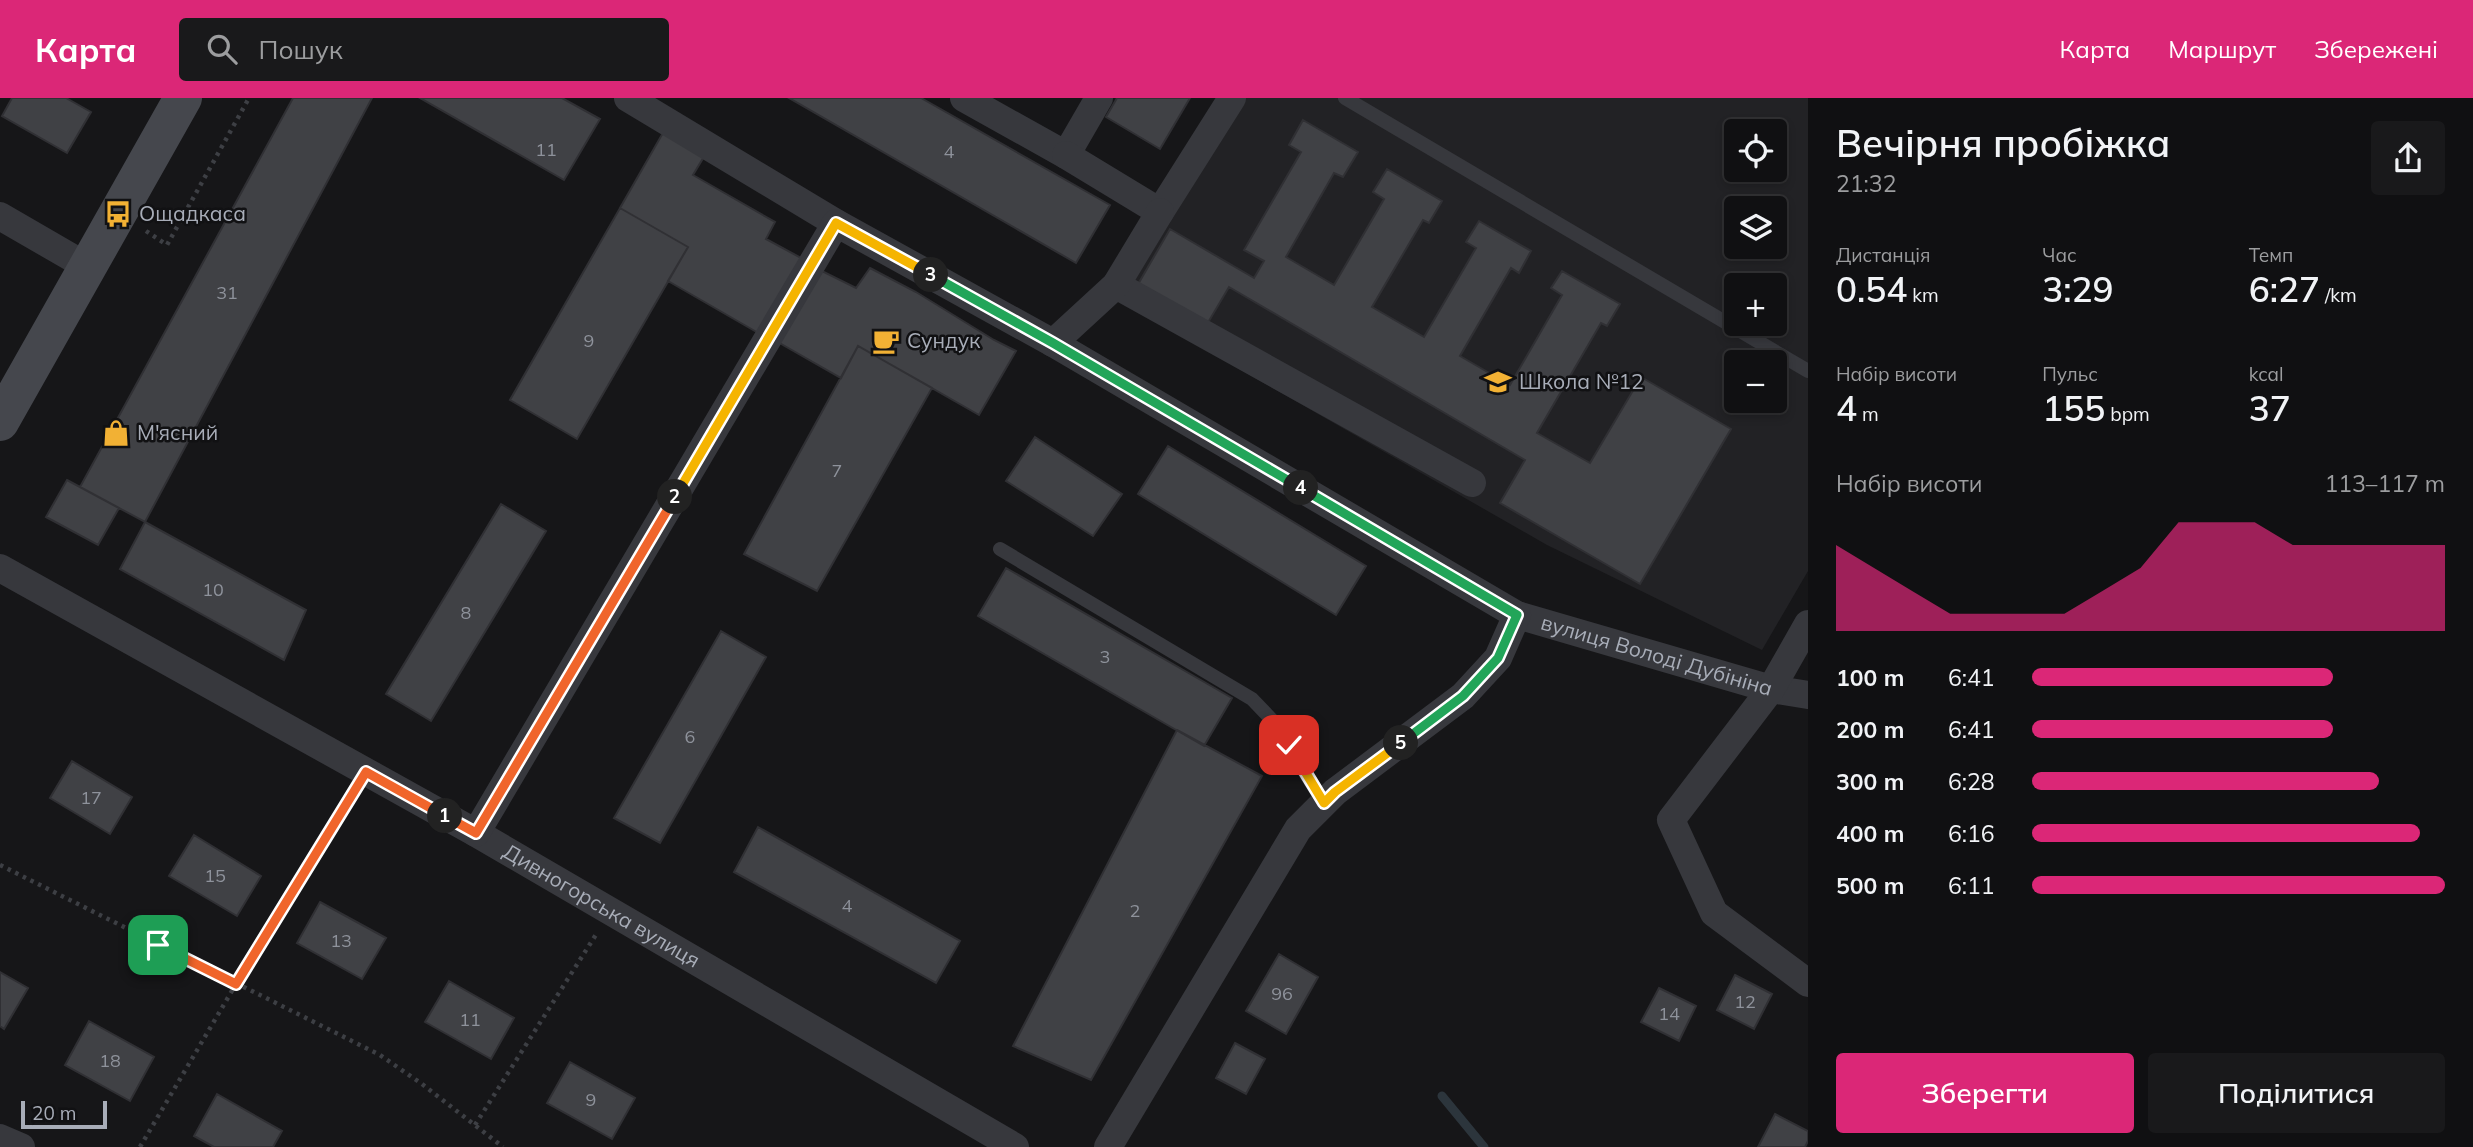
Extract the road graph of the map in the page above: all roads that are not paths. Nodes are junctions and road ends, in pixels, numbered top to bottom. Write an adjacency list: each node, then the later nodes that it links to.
1 (628, 98): 10 (street, вулиця Володі Дубініна)
2 (964, 98): 7 (street)
3 (1099, 98): 7 (street)
4 (1232, 98): 8 (street)
5 (1345, 98): 14 (lane)
6 (176, 100): 11 (main road)
7 (1066, 155): 8 (street)
8 (1160, 212): 12 (street)
9 (0, 216): 11 (street)
10 (836, 223): 13 (street, вулиця Володі Дубініна); 24 (street)
11 (88, 267): 15 (main road)
12 (1116, 285): 13 (street); 16 (street)
13 (1053, 343): 19 (street, вулиця Володі Дубініна)
14 (1808, 371)
15 (0, 422)
16 (1472, 483)
17 (1000, 549): 23 (lane)
18 (0, 568): 24 (street, Дивногорська вулиця)
19 (1517, 615): 21 (street, вулиця Володі Дубініна); 23 (street)
20 (1808, 624): 21 (street)
21 (1771, 689): 22 (street); 25 (street, вулиця Володі Дубініна)
22 (1808, 695)
23 (1324, 803): 29 (street)
24 (476, 833): 28 (street, Дивногорська вулиця)
25 (1808, 983)
26 (0, 1138): 27 (street)
27 (21, 1147)
28 (1014, 1147)
29 (1108, 1147)

